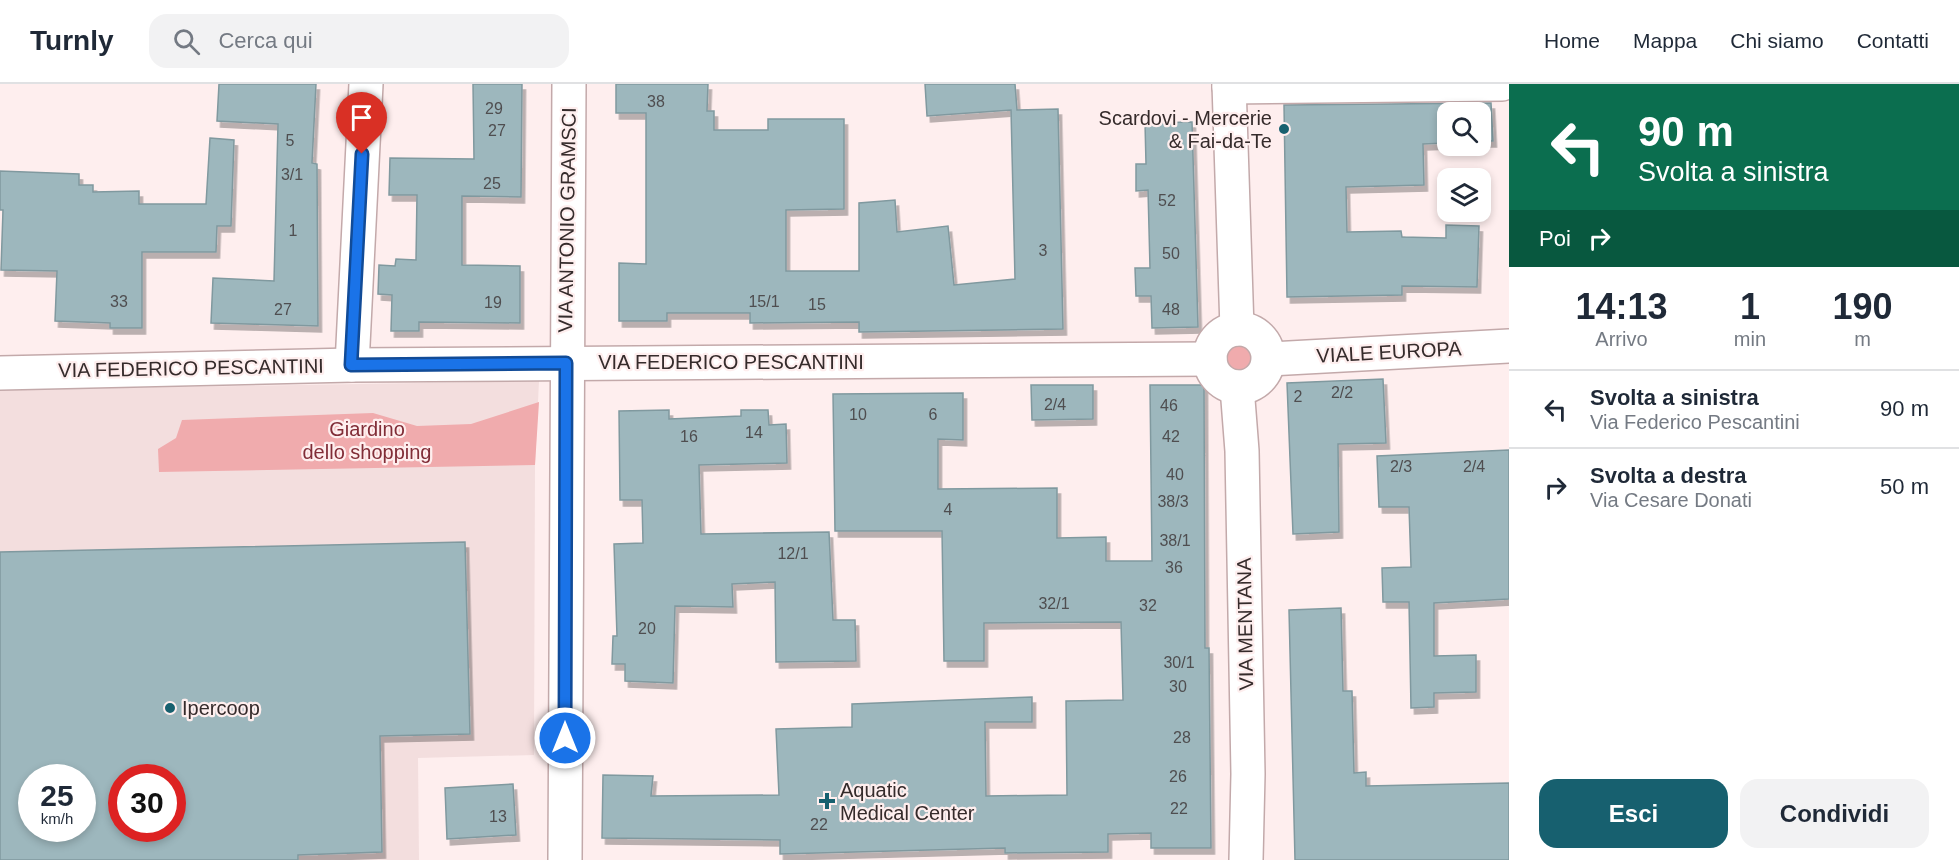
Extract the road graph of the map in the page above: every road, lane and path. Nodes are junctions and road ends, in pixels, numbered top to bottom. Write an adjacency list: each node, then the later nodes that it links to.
1 (366, 84): 10 (street)
2 (569, 84): 9 (street, VIA ANTONIO GRAMSCI)
3 (1502, 84): 4 (street)
4 (1229, 86): 5 (street)
5 (1237, 329): 7 (street); 8 (street)
6 (1509, 346): 8 (street, VIALE EUROPA)
7 (1210, 359): 9 (street, VIA FEDERICO PESCANTINI); 12 (street)
8 (1269, 359): 12 (street)
9 (566, 363): 10 (street, VIA FEDERICO PESCANTINI); 13 (street, VIA ANTONIO GRAMSCI)
10 (351, 365): 11 (street, VIA FEDERICO PESCANTINI)
11 (0, 373)
12 (1237, 387): 14 (street, VIA MENTANA)
13 (565, 860)
14 (1246, 860)

